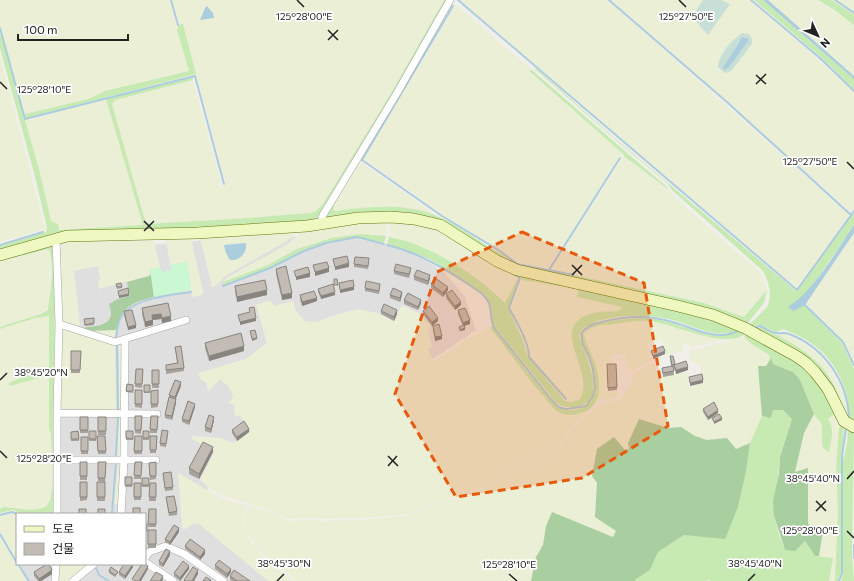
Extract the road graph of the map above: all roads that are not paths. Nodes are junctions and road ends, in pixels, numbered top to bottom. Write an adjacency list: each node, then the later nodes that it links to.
1 (450, 0): 2 (street)
2 (320, 224): 3 (street); 11 (street)
3 (56, 239): 4 (street); 6 (street)
4 (0, 255)
5 (186, 320): 7 (street)
6 (58, 324): 7 (street); 8 (street)
7 (126, 339): 9 (street)
8 (57, 413): 9 (street); 12 (street)
9 (124, 414): 10 (street); 13 (street)
10 (157, 414)
11 (854, 427)
12 (57, 460): 13 (street); 15 (street)
13 (124, 460): 14 (street); 16 (street)
14 (156, 460)
15 (57, 513)
16 (121, 513)
17 (146, 556): 24 (street)
18 (146, 563): 23 (street)
19 (56, 565): 21 (street)
20 (93, 565): 22 (street)
21 (56, 581)
22 (73, 581)
23 (172, 581)
24 (223, 581)

